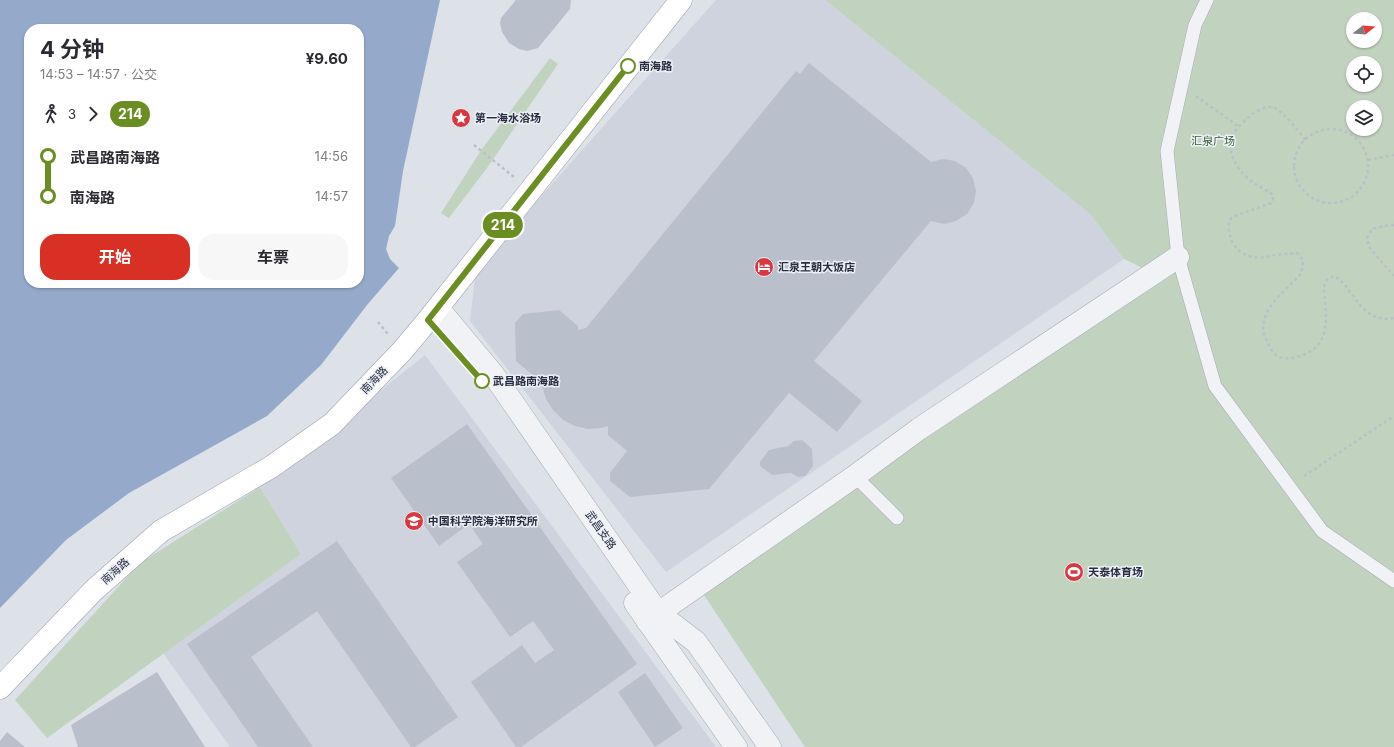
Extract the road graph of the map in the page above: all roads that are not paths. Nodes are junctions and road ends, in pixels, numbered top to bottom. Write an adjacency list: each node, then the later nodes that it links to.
1 (681, 0): 4 (main road, 南海路)
2 (1207, 0): 3 (lane)
3 (1178, 257): 5 (street); 7 (lane)
4 (433, 314): 8 (street, 武昌支路); 9 (main road, 南海路)
5 (855, 476): 6 (lane); 8 (street)
6 (897, 518)
7 (1394, 581)
8 (653, 617): 10 (street, 武昌支路); 11 (street, 武昌支路)
9 (0, 688)
10 (736, 747)
11 (770, 747)

